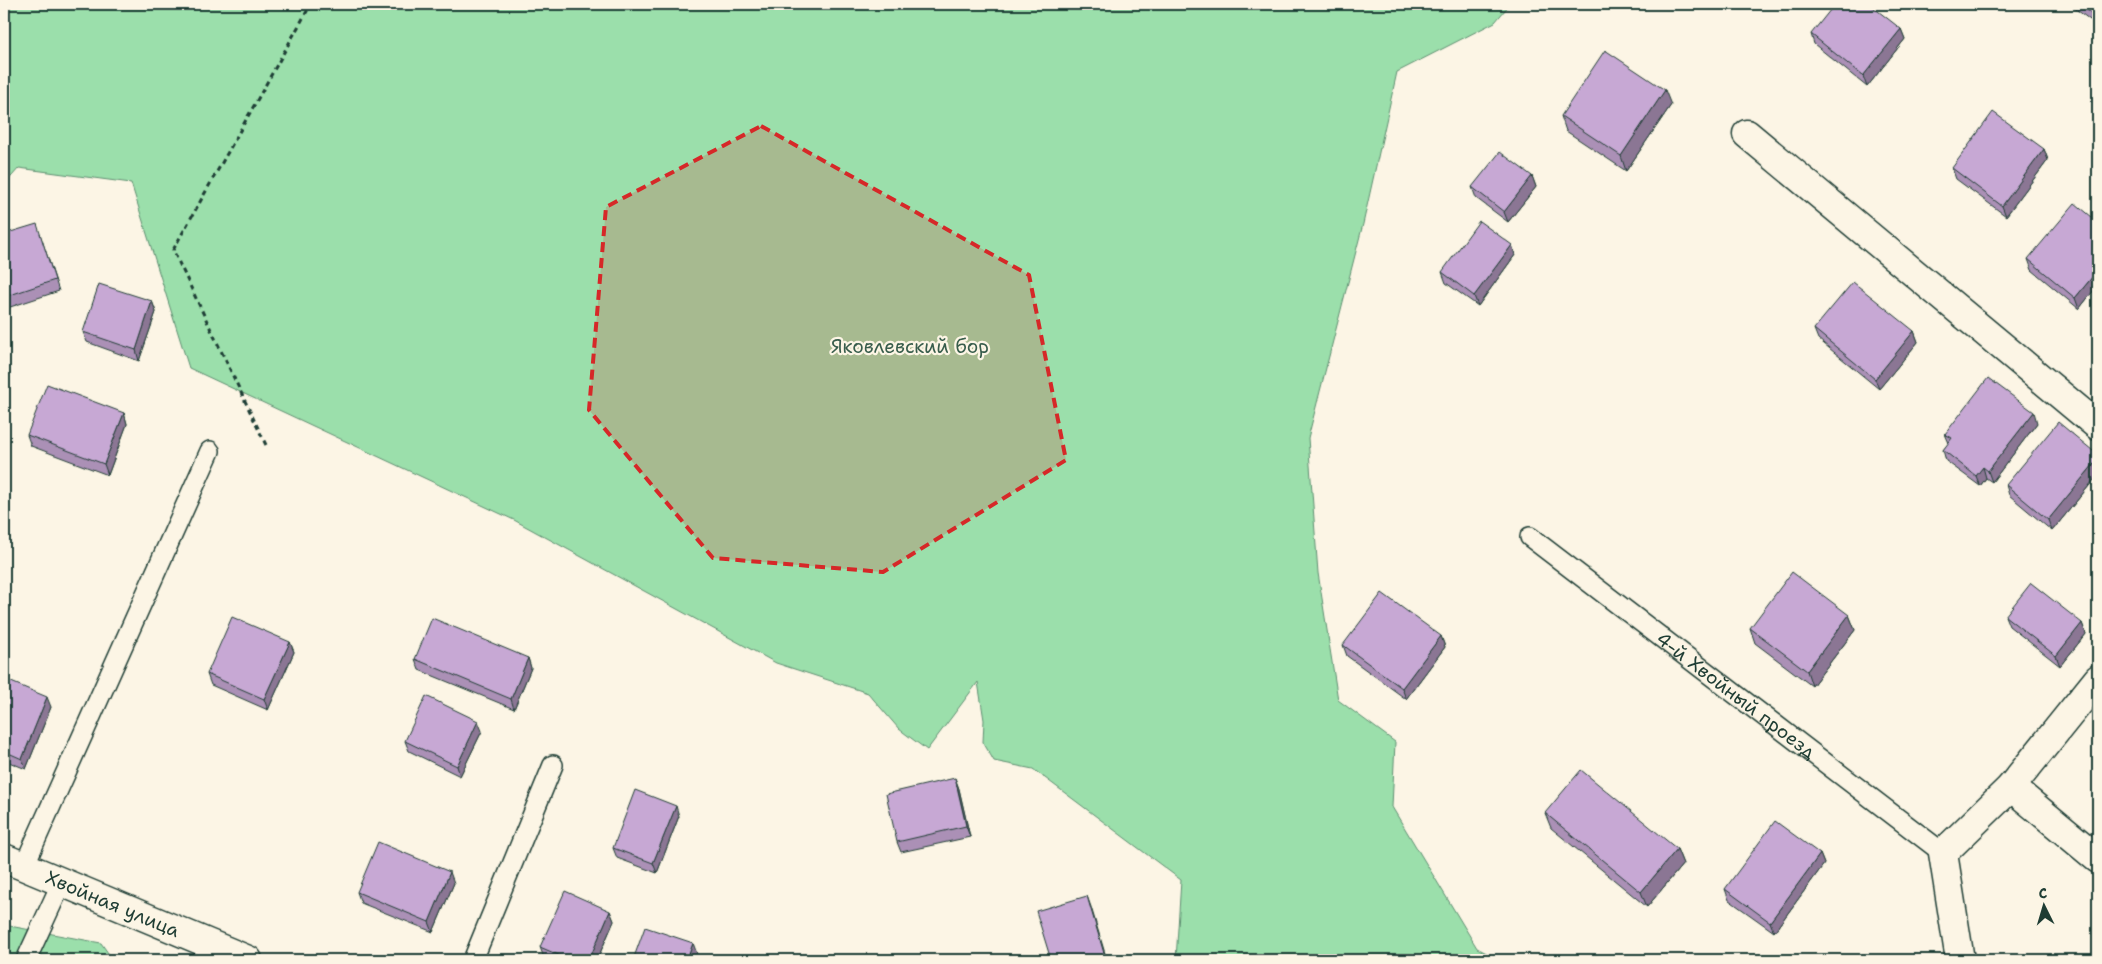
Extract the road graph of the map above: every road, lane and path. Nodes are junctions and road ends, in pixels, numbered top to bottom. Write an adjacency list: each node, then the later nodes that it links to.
1 (311, 4): 4 (path)
2 (1747, 134): 3 (street)
3 (2098, 426)
4 (266, 445)
5 (210, 451): 12 (lane)
6 (1530, 537): 10 (lane, 4-й Хвойный проезд)
7 (2098, 679): 9 (street)
8 (553, 765): 16 (lane)
9 (2011, 787): 10 (street); 11 (street)
10 (1943, 853): 17 (street)
11 (2098, 859)
12 (14, 862): 13 (street, Хвойная улица)
13 (62, 882): 14 (lane); 15 (street, Хвойная улица)
14 (26, 960)
15 (248, 960)
16 (472, 960)
17 (1960, 960)

